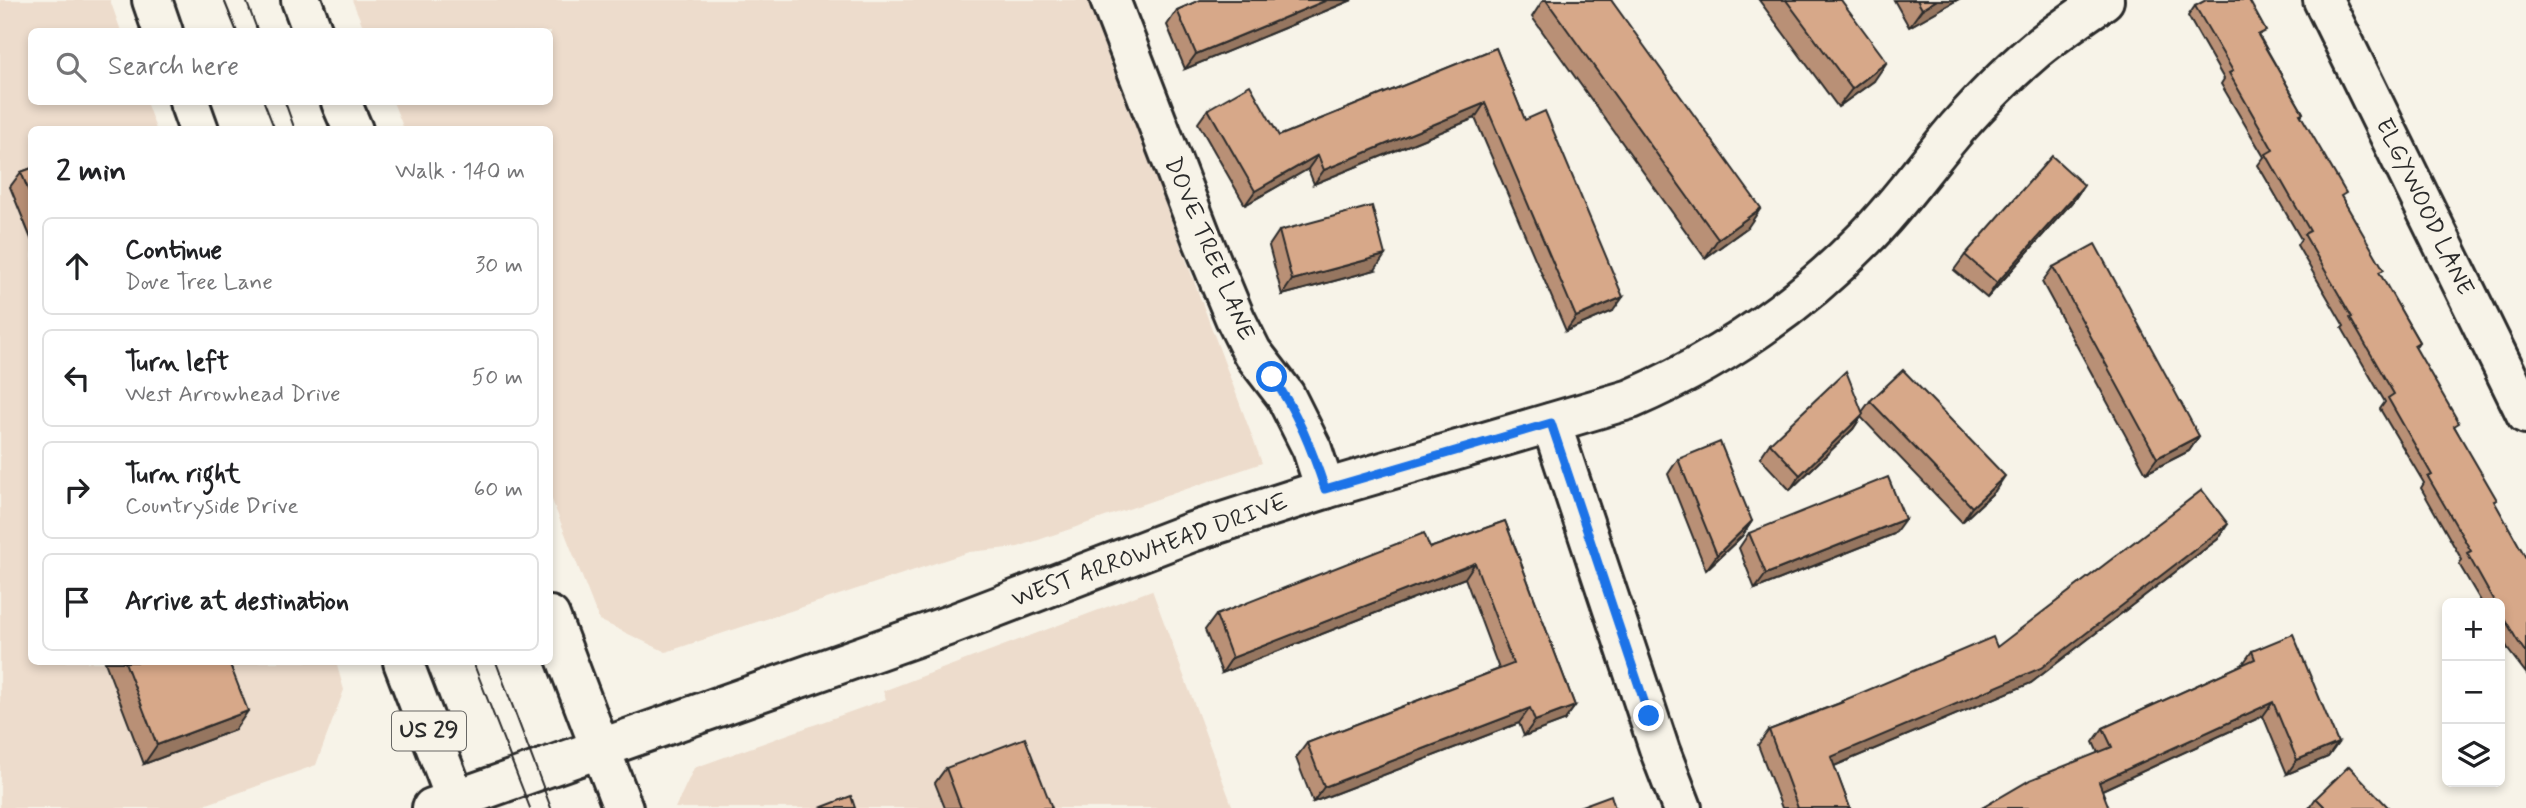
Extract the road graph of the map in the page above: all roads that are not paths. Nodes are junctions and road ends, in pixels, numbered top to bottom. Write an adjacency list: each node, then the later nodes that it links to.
1 (152, 0): 6 (street)
2 (301, 0): 7 (street)
3 (1110, 0): 14 (street, DOVE TREE LANE)
4 (2104, 0): 13 (street, WEST ARROWHEAD DRIVE)
5 (2323, 0): 12 (street, ELGYWOOD LANE)
6 (162, 28)
7 (312, 28)
8 (190, 105): 10 (street)
9 (342, 105): 11 (street)
10 (198, 126)
11 (351, 126)
12 (2526, 414)
13 (1551, 423): 14 (street, WEST ARROWHEAD DRIVE); 20 (street)
14 (1325, 489): 17 (street, WEST ARROWHEAD DRIVE)
15 (553, 624): 17 (street)
16 (404, 665): 18 (street, US 29)
17 (601, 749): 18 (street, WEST ARROWHEAD DRIVE); 19 (street)
18 (449, 805)
19 (623, 808)
20 (1682, 808)

